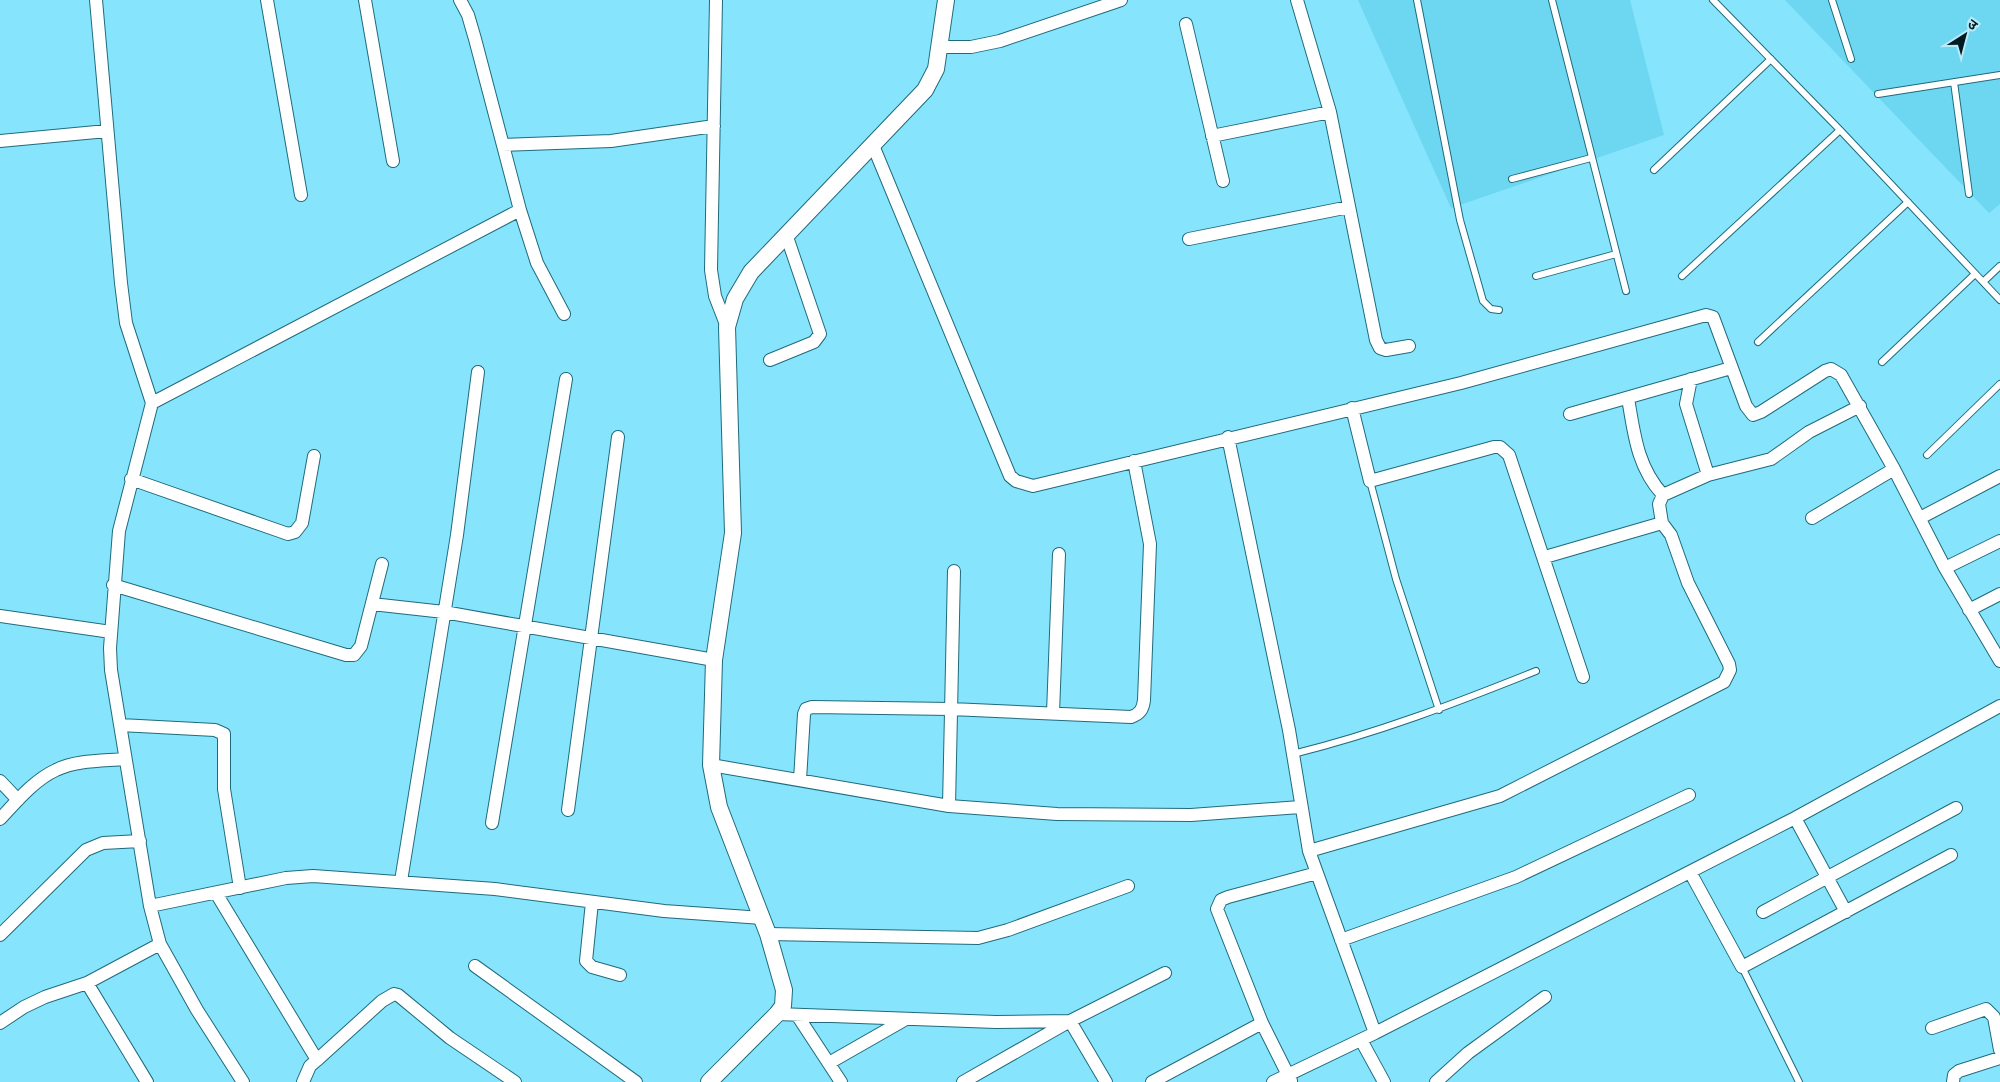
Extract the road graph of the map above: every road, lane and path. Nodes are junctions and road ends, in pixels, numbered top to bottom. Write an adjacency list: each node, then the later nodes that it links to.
1 (96, 0): 23 (street)
2 (267, 0): 34 (street)
3 (365, 0): 29 (street)
4 (460, 0): 27 (street)
5 (716, 0): 21 (street)
6 (946, 0): 14 (street)
7 (1121, 0): 14 (street)
8 (1297, 0): 20 (street)
9 (1417, 0): 48 (lane)
10 (1552, 0): 28 (lane)
11 (1713, 0): 15 (lane)
12 (1832, 0): 16 (lane)
13 (1186, 24): 24 (street)
14 (939, 47): 26 (street)
15 (1771, 59): 22 (lane); 30 (lane)
16 (1851, 59)
17 (2000, 75): 18 (lane)
18 (1954, 82): 19 (lane); 33 (lane)
19 (1878, 94)
20 (1330, 112): 24 (street); 36 (street)
21 (714, 126): 27 (street); 50 (street)
22 (1840, 130): 35 (lane); 44 (lane)
23 (107, 131): 25 (street); 61 (street)
24 (1212, 136): 32 (street)
25 (0, 142)
26 (872, 143): 38 (street); 69 (street)
27 (502, 144): 37 (street)
28 (1591, 158): 31 (lane); 40 (lane)
29 (393, 161)
30 (1654, 170)
31 (1512, 179)
32 (1223, 181)
33 (1969, 194)
34 (301, 195)
35 (1908, 202): 42 (lane); 51 (lane)
36 (1349, 207): 39 (street); 52 (street)
37 (520, 210): 49 (street); 61 (street)
38 (786, 234): 50 (street); 53 (street)
39 (1189, 239)
40 (1616, 254): 43 (lane); 46 (lane)
41 (2000, 266): 45 (lane)
42 (1976, 274): 45 (lane); 54 (lane)
43 (1536, 276)
44 (1682, 276)
45 (1983, 282): 47 (lane)
46 (1626, 291)
47 (2000, 300)
48 (1499, 310)
49 (564, 314)
50 (727, 327): 94 (street)
51 (1758, 342)
52 (1409, 346)
53 (770, 360)
54 (1882, 362)
55 (1732, 368): 58 (street); 62 (street); 63 (street)
56 (478, 372): 89 (street)
57 (566, 379): 91 (street)
58 (1691, 380): 60 (street); 71 (street)
59 (2000, 384): 67 (lane)
60 (1628, 398): 64 (street); 75 (street)
61 (152, 403): 73 (street)
62 (1860, 406): 70 (street); 71 (street)
63 (1352, 408): 66 (street); 74 (street)
64 (1570, 414)
65 (618, 437): 93 (street)
66 (1228, 437): 69 (street); 103 (street)
67 (1927, 455)
68 (314, 456): 73 (street)
69 (1134, 461): 101 (street)
70 (1894, 469): 76 (street); 77 (street)
71 (1708, 476): 75 (street)
72 (2000, 476): 77 (street)
73 (131, 480): 85 (street)
74 (1370, 481): 81 (street); 100 (lane)
75 (1663, 495): 78 (street)
76 (1812, 518)
77 (1920, 518): 83 (street)
78 (1662, 523): 81 (street); 118 (street)
79 (2000, 541): 83 (street)
80 (1059, 554): 101 (street)
81 (1545, 557): 97 (street)
82 (382, 564): 87 (street)
83 (1945, 568): 88 (street)
84 (954, 571): 99 (street)
85 (113, 585): 87 (street); 92 (street)
86 (2000, 594): 88 (street)
87 (372, 604): 89 (street)
88 (1969, 610): 95 (street)
89 (444, 612): 91 (street); 123 (street)
90 (0, 616): 92 (street)
91 (525, 628): 93 (street); 116 (street)
92 (111, 632): 102 (street)
93 (592, 639): 94 (street); 113 (street)
94 (714, 660): 105 (street)
95 (2000, 661)
96 (1536, 671): 100 (lane)
97 (1583, 677)
98 (2000, 706): 114 (street)
99 (951, 709): 101 (street); 106 (street); 110 (street)
100 (1439, 710): 103 (lane)
101 (1053, 713)
102 (120, 725): 104 (street); 125 (street)
103 (1294, 754): 111 (street)
104 (126, 759): 109 (street); 117 (street)
105 (711, 765): 106 (street); 131 (street)
106 (800, 780): 110 (street)
107 (0, 781): 109 (street)
108 (1688, 795): 134 (street)
109 (18, 800): 115 (street)
110 (949, 806): 111 (street)
111 (1300, 807): 118 (street)
112 (1956, 808): 122 (street)
113 (568, 810)
114 (1795, 818): 120 (street); 122 (street)
115 (0, 819)
116 (492, 823)
117 (140, 841): 128 (street); 133 (street)
118 (1309, 851): 121 (street)
119 (1951, 855): 130 (street)
120 (1690, 872): 137 (street); 149 (street)
121 (1317, 873): 134 (street); 147 (street)
122 (1828, 878): 129 (street); 130 (street)
123 (401, 881): 125 (street); 127 (street)
124 (1128, 886): 132 (street)
125 (240, 888): 126 (street)
126 (216, 892): 128 (street); 153 (street)
127 (592, 902): 131 (street); 139 (street)
128 (150, 906): 135 (street)
129 (1763, 912)
130 (1846, 912): 137 (street)
131 (762, 918): 132 (street)
132 (768, 934): 142 (street)
133 (0, 935)
134 (1341, 940): 149 (street)
135 (160, 944): 140 (street); 157 (street)
136 (475, 966): 160 (street)
137 (1742, 967): 169 (lane)
138 (1165, 973): 145 (street)
139 (620, 975)
140 (87, 983): 146 (street); 156 (street)
141 (1545, 997): 168 (street)
142 (777, 1014): 143 (street); 161 (street)
143 (797, 1015): 144 (street); 154 (street)
144 (906, 1019): 145 (street); 154 (street)
145 (1070, 1022): 163 (street); 164 (street)
146 (0, 1023)
147 (1262, 1023): 155 (street); 165 (street)
148 (1932, 1028): 151 (street)
149 (1375, 1033): 150 (street)
150 (1361, 1040): 155 (street); 167 (street)
151 (2000, 1050)
152 (2000, 1058): 170 (street)
153 (317, 1060): 158 (street); 159 (street)
154 (829, 1063): 162 (street)
155 (1290, 1078): 166 (street)
156 (147, 1082)
157 (242, 1082)
158 (303, 1082)
159 (515, 1082)
160 (636, 1082)
161 (710, 1082)
162 (841, 1082)
163 (963, 1082)
164 (1106, 1082)
165 (1152, 1082)
166 (1274, 1082)
167 (1384, 1082)
168 (1436, 1082)
169 (1799, 1082)
170 (1953, 1082)

